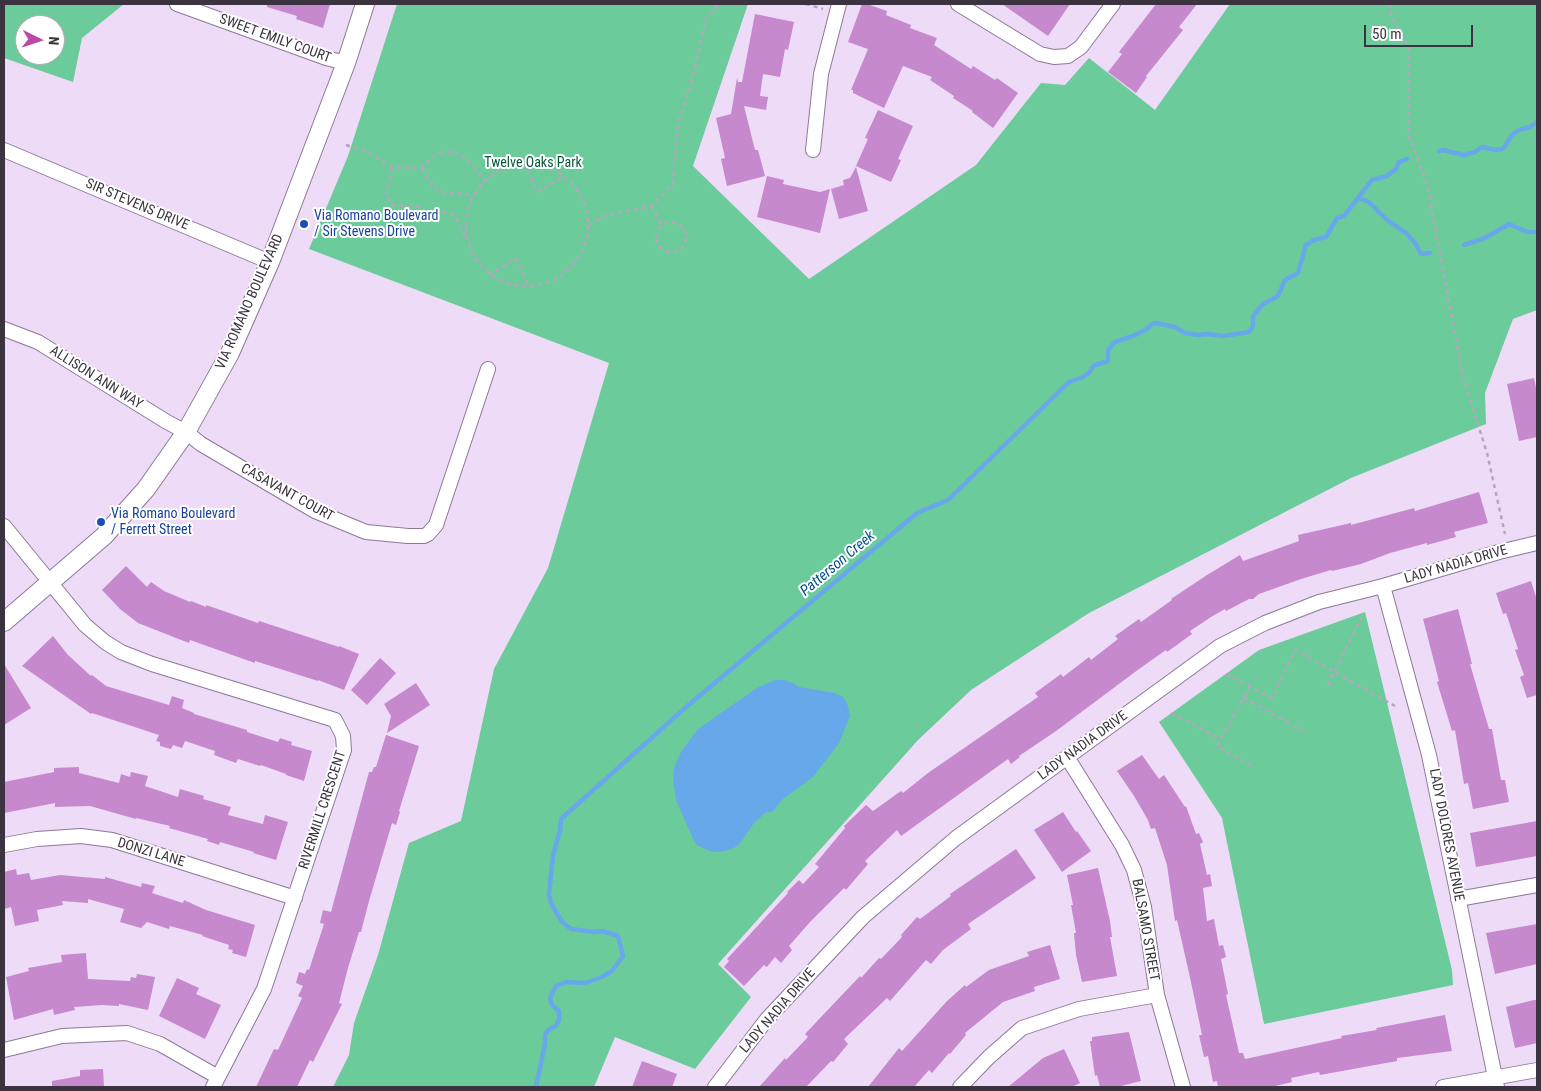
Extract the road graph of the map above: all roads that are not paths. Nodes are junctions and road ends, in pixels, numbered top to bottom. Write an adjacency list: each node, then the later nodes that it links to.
1 (177, 4): 6 (street, SWEET EMILY COURT)
2 (365, 4): 6 (street, VIA ROMANO BOULEVARD)
3 (958, 4): 4 (street)
4 (1112, 4)
5 (838, 8): 8 (street)
6 (346, 64): 9 (street, VIA ROMANO BOULEVARD)
7 (4, 150): 9 (street, SIR STEVENS DRIVE)
8 (813, 150)
9 (270, 262): 12 (street, VIA ROMANO BOULEVARD)
10 (4, 329): 12 (street, ALLISON ANN WAY)
11 (488, 369): 12 (street, CASAVANT COURT)
12 (186, 432): 15 (street, VIA ROMANO BOULEVARD)
13 (4, 526): 15 (street)
14 (1537, 543): 16 (street, LADY NADIA DRIVE)
15 (50, 583): 17 (street, VIA ROMANO BOULEVARD); 21 (street, RIVERMILL CRESCENT)
16 (1383, 586): 18 (street, LADY NADIA DRIVE); 22 (street, LADY DOLORES AVENUE)
17 (4, 622)
18 (1068, 757): 23 (street, BALSAMO STREET); 28 (street, LADY NADIA DRIVE)
19 (4, 845): 21 (street, DONZI LANE)
20 (1537, 885): 22 (street)
21 (295, 898): 26 (street, RIVERMILL CRESCENT)
22 (1458, 899): 27 (street, LADY DOLORES AVENUE)
23 (1157, 995): 29 (street); 30 (street, BALSAMO STREET)
24 (4, 1050): 26 (street)
25 (1537, 1070): 27 (street)
26 (216, 1082)
27 (1497, 1083): 31 (street)
28 (715, 1087)
29 (960, 1087)
30 (1183, 1087)
31 (1443, 1087)

